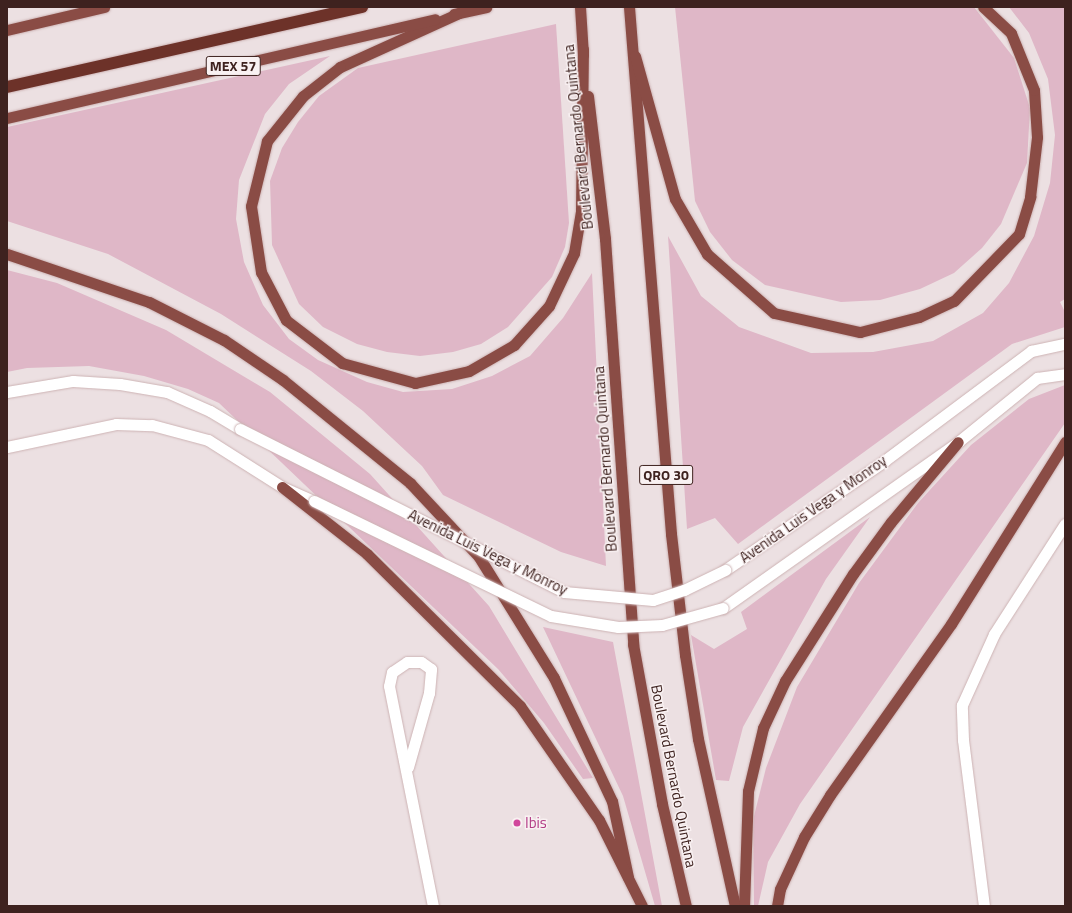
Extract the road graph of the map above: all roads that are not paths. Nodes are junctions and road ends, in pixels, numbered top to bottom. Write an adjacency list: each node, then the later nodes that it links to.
1 (104, 7): 8 (highway)
2 (362, 7): 11 (highway)
3 (486, 7): 7 (highway, MEX 57)
4 (580, 7): 10 (highway, Boulevard Bernardo Quintana / QRO 30)
5 (629, 7): 9 (highway, Boulevard Bernardo Quintana / QRO 30)
6 (983, 7): 9 (highway)
7 (459, 13): 10 (highway); 12 (highway, MEX 57)
8 (7, 30)
9 (629, 40): 27 (highway, Boulevard Bernardo Quintana / QRO 30)
10 (582, 49): 26 (highway, Boulevard Bernardo Quintana / QRO 30)
11 (7, 87)
12 (7, 118)
13 (7, 254): 23 (highway)
14 (1065, 344): 16 (main road, Avenida Luis Vega y Monroy, bridge)
15 (1065, 374): 17 (main road, Avenida Luis Vega y Monroy)
16 (7, 392)
17 (958, 442): 20 (main road, Avenida Luis Vega y Monroy, bridge); 28 (highway)
18 (1065, 442): 29 (highway)
19 (7, 447): 20 (main road, Avenida Luis Vega y Monroy)
20 (282, 487): 23 (highway)
21 (1065, 524): 30 (main road)
22 (408, 767): 22 (main road); 24 (main road)
23 (628, 877): 25 (highway)
24 (433, 906)
25 (642, 906)
26 (686, 906)
27 (735, 906)
28 (744, 906)
29 (777, 906)
30 (984, 906)

